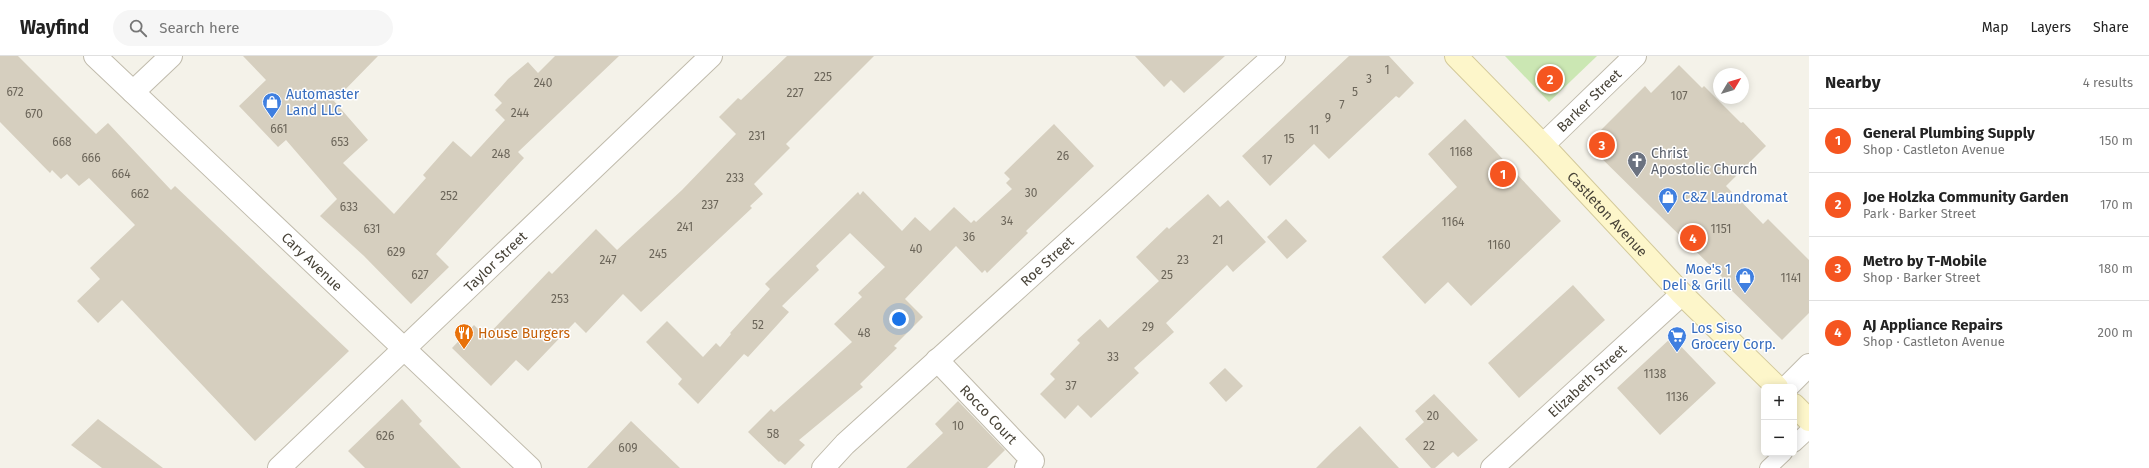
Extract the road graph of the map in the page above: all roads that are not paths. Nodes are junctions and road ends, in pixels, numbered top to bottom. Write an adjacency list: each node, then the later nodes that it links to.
1 (95, 56): 7 (street, Cary Avenue)
2 (171, 56): 7 (street)
3 (711, 56): 10 (street, Taylor Street)
4 (1274, 56): 11 (street, Roe Street)
5 (1456, 56): 8 (street, Castleton Avenue)
6 (1635, 56): 8 (street, Barker Street)
7 (133, 92): 10 (street, Cary Avenue)
8 (1543, 145): 9 (street, Castleton Avenue)
9 (1682, 294): 13 (street, Castleton Avenue); 24 (street, Elizabeth Street)
10 (404, 349): 20 (street, Taylor Street); 21 (street, Cary Avenue)
11 (937, 360): 22 (street, Roe Street); 23 (street, Rocco Court)
12 (1809, 364): 14 (street)
13 (1774, 384)
14 (1790, 384)
15 (1797, 408): 16 (street)
16 (1809, 420)
17 (1809, 430): 18 (lane)
18 (1797, 441)
19 (1781, 456): 25 (lane)
20 (279, 468)
21 (530, 468)
22 (823, 468)
23 (1026, 468)
24 (1492, 468)
25 (1768, 468)

